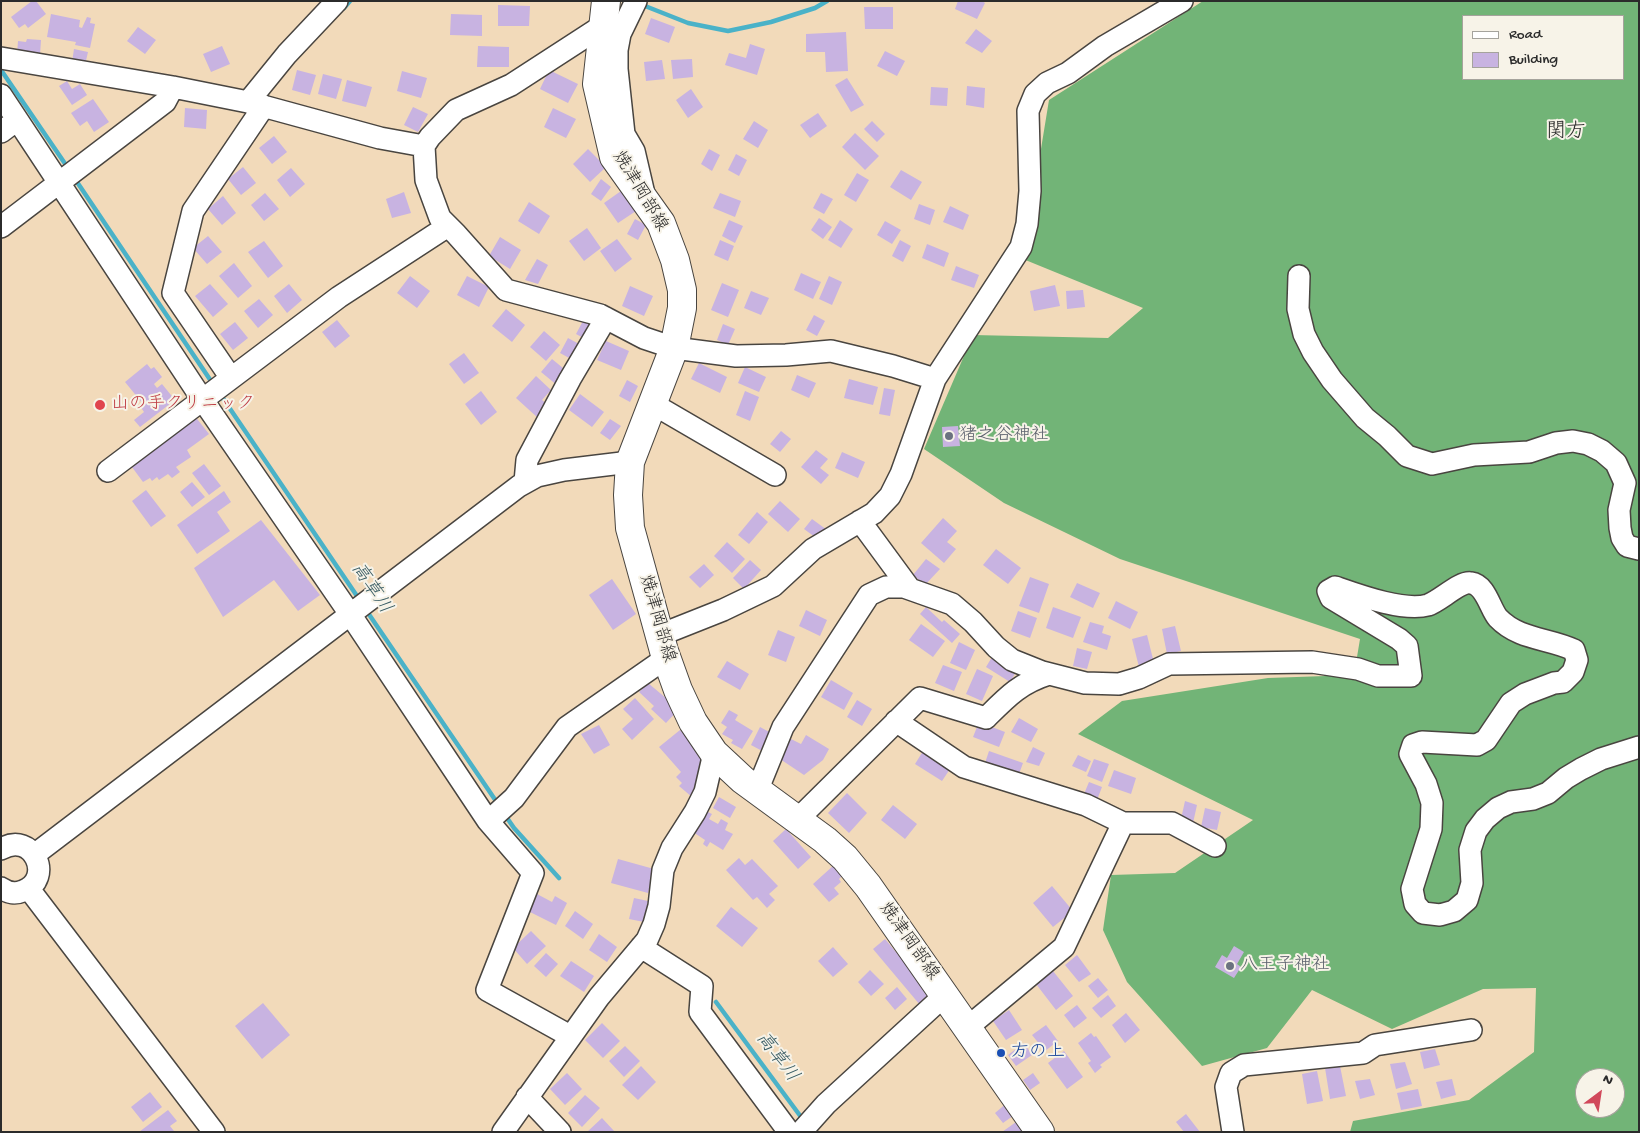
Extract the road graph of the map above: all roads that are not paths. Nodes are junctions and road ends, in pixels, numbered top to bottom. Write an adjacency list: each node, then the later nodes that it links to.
1 (337, 1): 8 (street)
2 (636, 1): 12 (street)
3 (1182, 1): 18 (street)
4 (604, 14): 10 (street); 12 (main road, 焼津岡部線)
5 (4, 56): 6 (street)
6 (173, 87): 8 (street); 11 (street)
7 (1, 95): 9 (street)
8 (256, 104): 10 (street); 19 (street)
9 (9, 126): 11 (street)
10 (424, 146): 13 (street)
11 (63, 181): 14 (street); 20 (street)
12 (647, 204): 17 (main road, 焼津岡部線)
13 (448, 226): 16 (street); 19 (street)
14 (1, 227)
15 (1299, 276): 27 (street)
16 (606, 318): 17 (street); 25 (street)
17 (674, 348): 18 (street); 21 (main road, 焼津岡部線)
18 (935, 379): 26 (street)
19 (228, 380): 20 (street)
20 (205, 397): 23 (street); 29 (street)
21 (653, 404): 22 (main road, 焼津岡部線); 24 (street)
22 (630, 462): 25 (street); 30 (main road, 焼津岡部線)
23 (108, 471)
24 (775, 474)
25 (525, 482): 29 (street)
26 (860, 522): 28 (street); 30 (street)
27 (1639, 549)
28 (910, 589): 31 (street); 35 (street)
29 (352, 613): 41 (street); 48 (street)
30 (663, 647): 34 (main road, 焼津岡部線); 36 (street)
31 (1049, 674): 32 (street); 33 (street)
32 (896, 721): 37 (street); 38 (street)
33 (1639, 747)
34 (714, 753): 35 (main road, 焼津岡部線); 44 (street)
35 (757, 791): 37 (main road, 焼津岡部線)
36 (493, 817)
37 (798, 819): 45 (main road, 焼津岡部線)
38 (1123, 823): 39 (street); 46 (street)
39 (1214, 846)
40 (1, 849): 41 (street)
41 (34, 855): 43 (street)
42 (1, 888): 43 (street)
43 (29, 889): 51 (street)
44 (641, 947): 48 (street); 50 (street)
45 (945, 995): 46 (main road, 焼津岡部線); 50 (street)
46 (968, 1027): 54 (main road, 焼津岡部線)
47 (1471, 1030): 55 (street)
48 (570, 1036): 49 (street)
49 (527, 1098): 52 (street); 53 (street)
50 (802, 1128)
51 (214, 1132)
52 (503, 1132)
53 (560, 1132)
54 (1040, 1132)
55 (1233, 1132)

